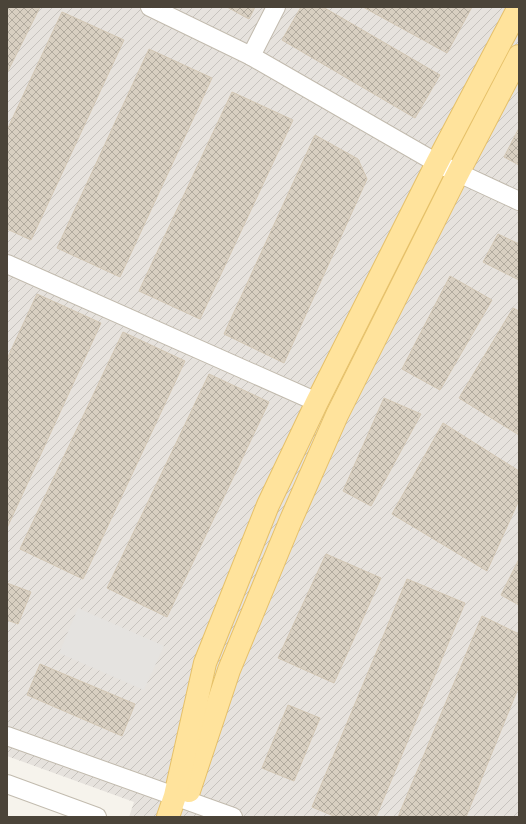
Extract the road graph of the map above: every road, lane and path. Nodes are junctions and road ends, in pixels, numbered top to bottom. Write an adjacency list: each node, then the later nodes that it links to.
1 (150, 7): 4 (street)
2 (276, 7): 4 (street)
3 (519, 7): 6 (main road)
4 (251, 56): 6 (street)
5 (519, 56): 7 (main road)
6 (437, 163): 7 (street); 10 (main road)
7 (458, 173): 8 (street); 13 (main road)
8 (519, 201)
9 (7, 264): 10 (street)
10 (317, 402): 13 (main road)
11 (7, 736): 13 (street)
12 (7, 784): 14 (street)
13 (180, 804): 15 (main road); 16 (street)
14 (97, 817)
15 (168, 817)
16 (233, 817)

